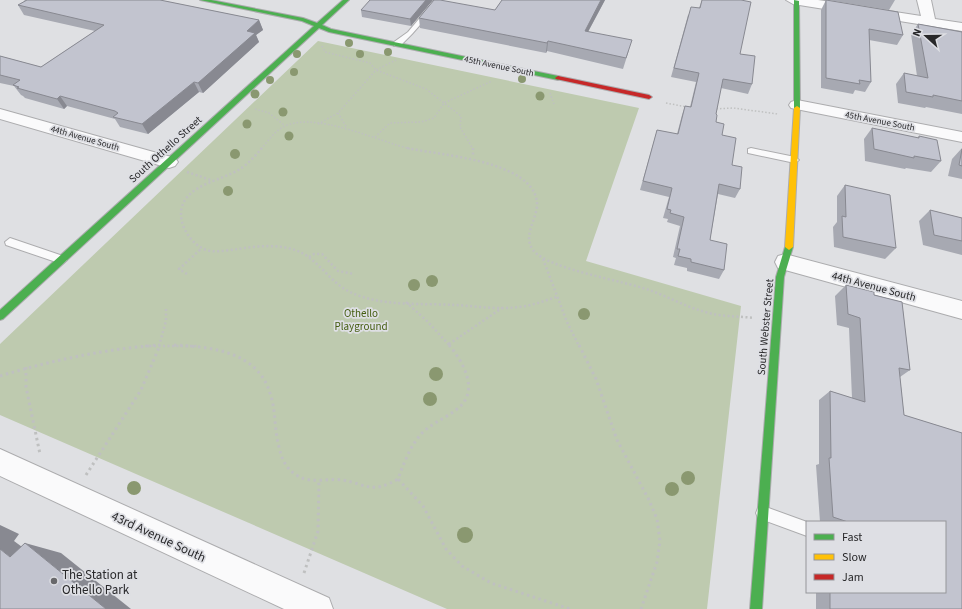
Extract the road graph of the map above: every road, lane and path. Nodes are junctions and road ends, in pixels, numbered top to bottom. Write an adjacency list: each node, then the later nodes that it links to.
1 (203, 0): 7 (street, 45th Avenue South)
2 (346, 0): 7 (street, South Othello Street)
3 (439, 0): 10 (lane)
4 (794, 0): 6 (street); 18 (street, South Webster Street)
5 (924, 0): 6 (street)
6 (929, 22): 8 (street)
7 (318, 26): 10 (street, 45th Avenue South); 14 (street, South Othello Street)
8 (962, 27)
9 (322, 44): 12 (path)
10 (396, 44): 11 (street, 45th Avenue South)
11 (504, 67): 13 (street, 45th Avenue South); 15 (path)
12 (376, 70): 15 (path); 19 (path)
13 (649, 97): 16 (path)
14 (233, 103): 22 (path); 29 (street, South Othello Street)
15 (444, 103): 24 (path); 27 (path)
16 (693, 108)
17 (706, 109): 18 (path)
18 (797, 109): 25 (street, 45th Avenue South); 28 (street, South Webster Street)
19 (338, 113): 21 (path); 23 (path)
20 (0, 114): 29 (street, 44th Avenue South)
21 (318, 124): 22 (path); 23 (path)
22 (284, 125): 30 (path)
23 (347, 128): 24 (path)
24 (376, 137): 27 (path)
25 (962, 138)
26 (751, 151): 28 (lane)
27 (472, 157): 34 (path)
28 (795, 160): 36 (street, South Webster Street)
29 (169, 162): 30 (path); 35 (street, South Othello Street)
30 (214, 181): 32 (path)
31 (10, 242): 35 (lane)
32 (202, 248): 33 (path); 37 (path)
33 (309, 257): 38 (path); 40 (path)
34 (543, 258): 39 (path); 45 (path)
35 (62, 260): 44 (street, South Othello Street)
36 (785, 262): 43 (street, 44th Avenue South); 45 (street, South Webster Street)
37 (187, 274)
38 (354, 274)
39 (556, 297): 42 (path); 59 (path)
40 (406, 302): 42 (path); 47 (path)
41 (166, 307): 46 (path)
42 (502, 308): 47 (path)
43 (962, 310)
44 (0, 316)
45 (776, 323): 55 (street, South Webster Street)
46 (160, 344): 48 (path); 52 (path); 54 (path)
47 (449, 344): 51 (path)
48 (26, 367): 49 (path); 53 (path)
49 (0, 376)
50 (0, 462): 53 (street, 43rd Avenue South)
51 (398, 479): 52 (path); 58 (path)
52 (319, 480): 57 (path)
53 (46, 483): 54 (street, 43rd Avenue South)
54 (73, 496): 57 (street, 43rd Avenue South)
55 (763, 513): 56 (lane); 60 (street, South Webster Street)
56 (806, 529)
57 (305, 603)
58 (570, 609)
59 (641, 609)
60 (756, 609)

